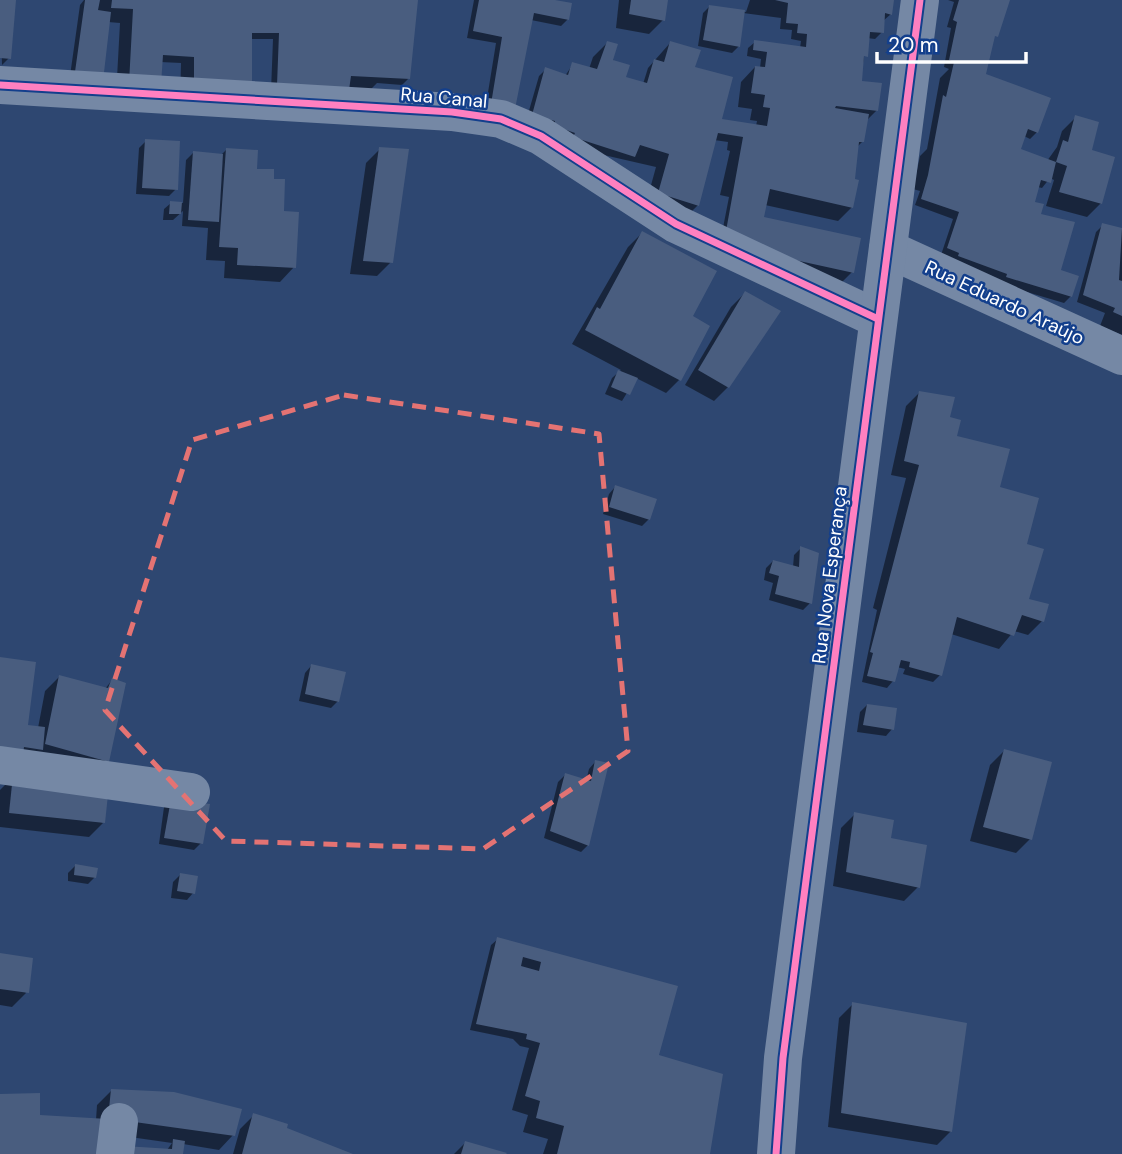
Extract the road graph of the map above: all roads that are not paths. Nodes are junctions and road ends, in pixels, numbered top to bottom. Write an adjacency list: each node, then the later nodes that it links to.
1 (920, 0): 3 (street, Rua Nova Esperança)
2 (0, 85): 4 (street, Rua Canal)
3 (888, 249): 4 (street, Rua Nova Esperança); 5 (street, Rua Eduardo Araújo)
4 (878, 319): 8 (street, Rua Nova Esperança)
5 (1122, 356)
6 (0, 765): 7 (street)
7 (191, 792)
8 (776, 1154)

